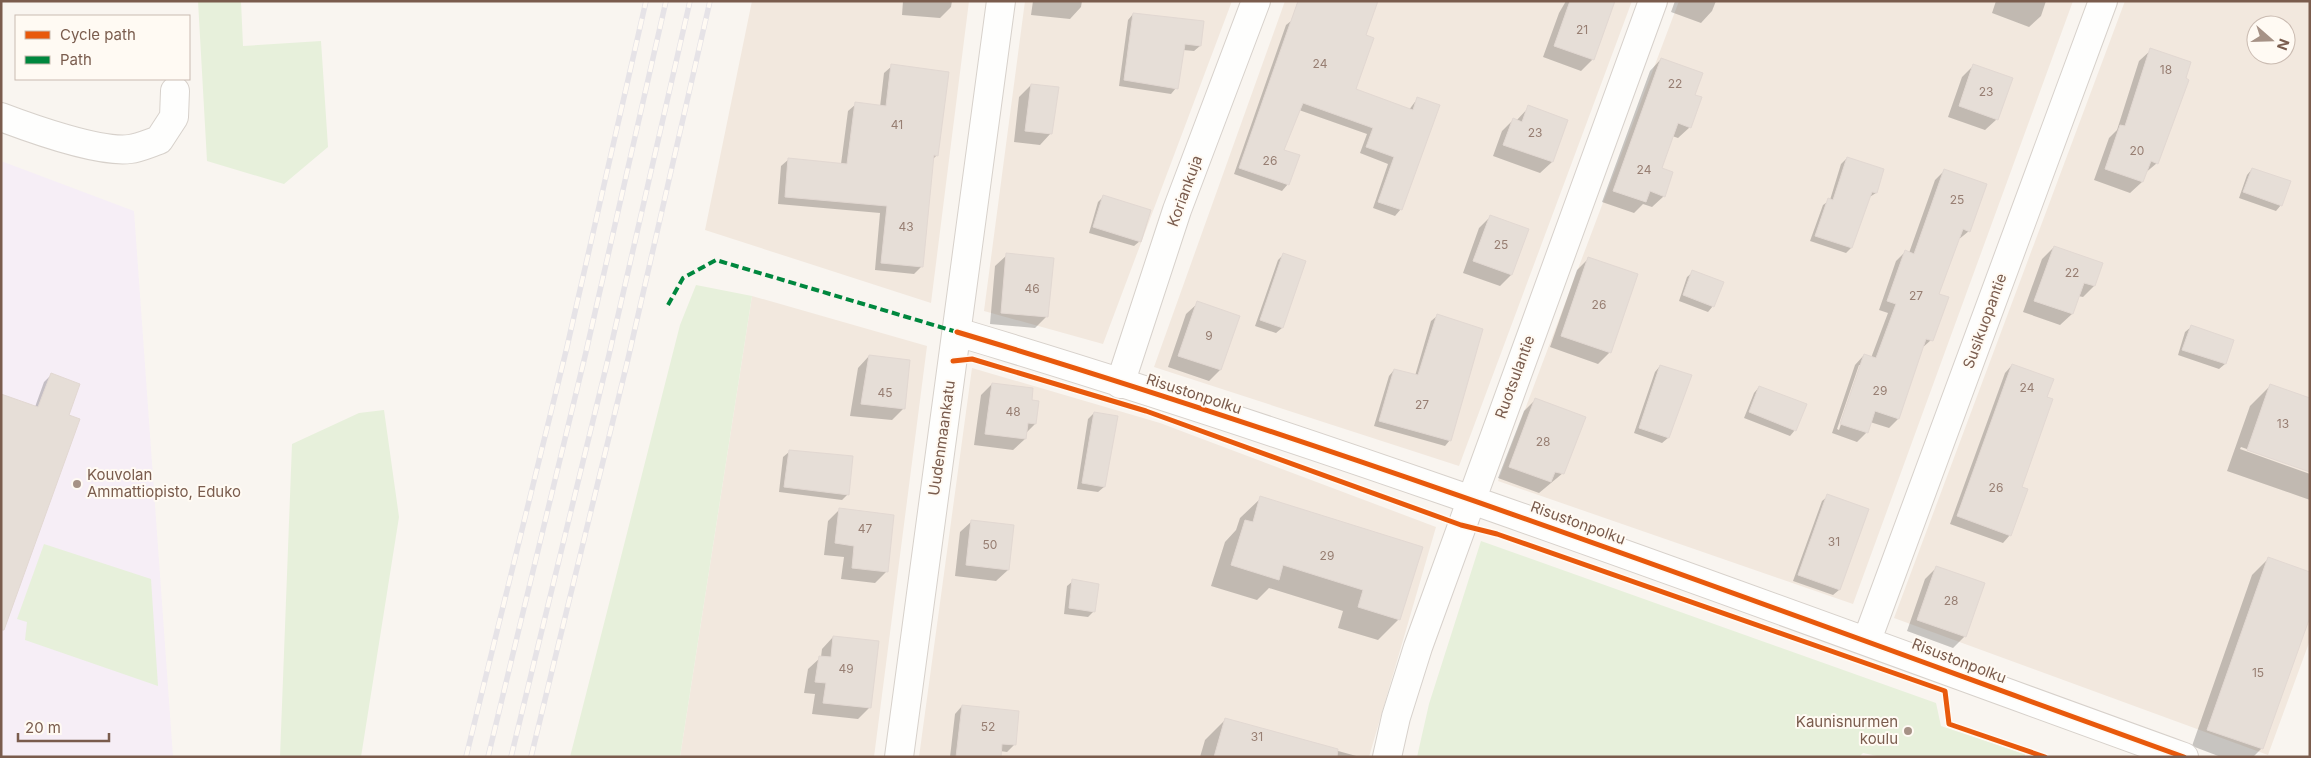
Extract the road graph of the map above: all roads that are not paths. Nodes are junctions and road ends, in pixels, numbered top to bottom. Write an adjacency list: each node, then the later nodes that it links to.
1 (1001, 1): 7 (street, Uudenmaankatu)
2 (1256, 1): 8 (street, Koriankuja)
3 (1653, 1): 9 (street, Ruotsulantie)
4 (2103, 1): 10 (street, Susikuopantie)
5 (175, 91): 6 (street)
6 (1, 118)
7 (956, 332): 8 (street, Risustonpolku); 11 (street, Uudenmaankatu)
8 (1120, 384): 9 (street, Risustonpolku)
9 (1470, 499): 10 (street, Risustonpolku); 12 (street, Ruotsulantie)
10 (1867, 640): 13 (street, Risustonpolku)
11 (900, 757)
12 (1387, 757)
13 (2184, 757)

